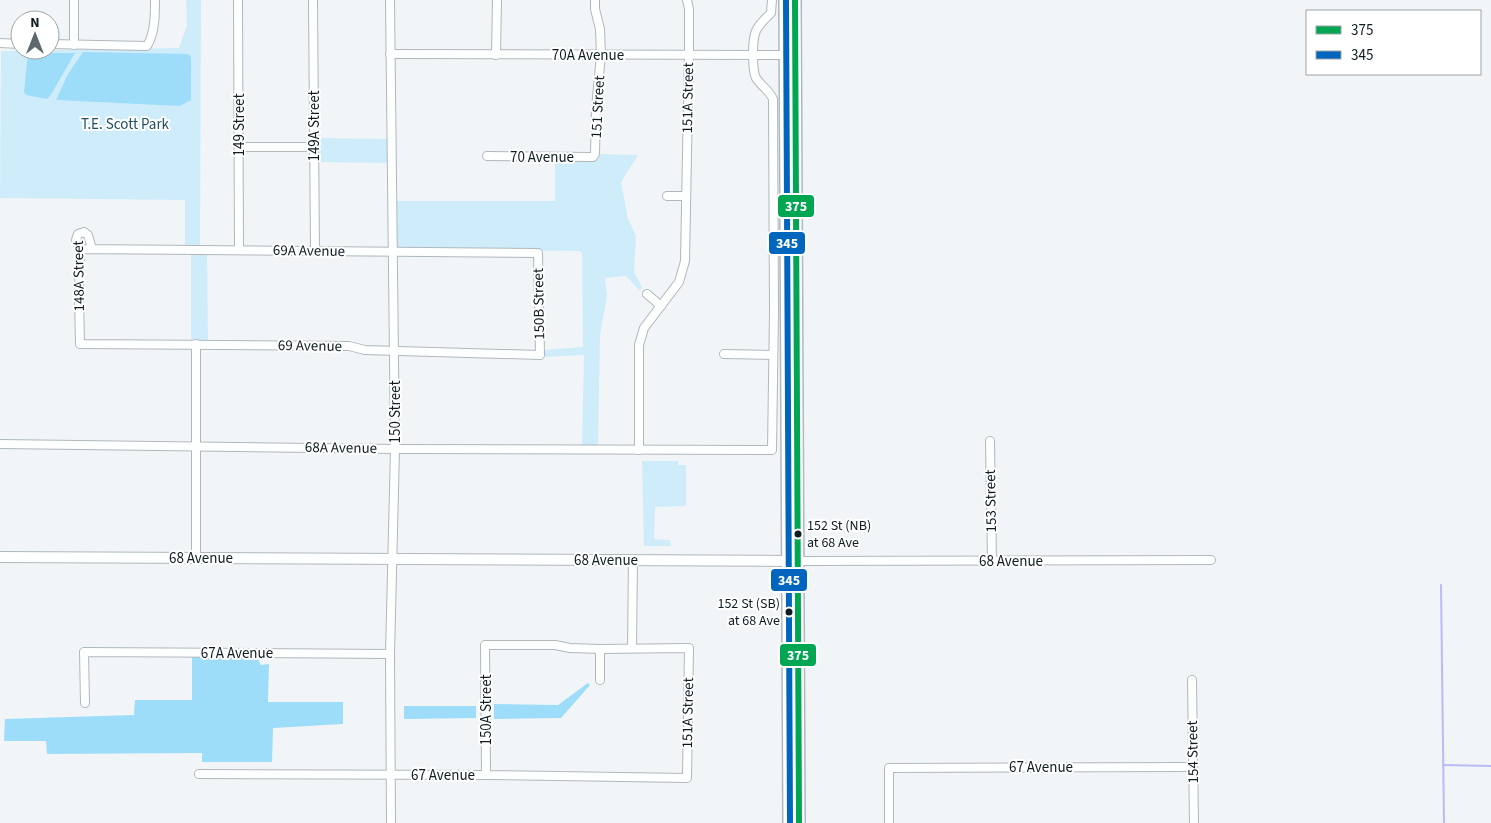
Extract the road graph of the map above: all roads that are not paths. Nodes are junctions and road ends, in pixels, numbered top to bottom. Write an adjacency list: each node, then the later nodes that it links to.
1 (74, 0): 13 (street)
2 (155, 0): 13 (street)
3 (238, 0): 21 (street, 149 Street)
4 (313, 0): 22 (street, 149A Street)
5 (390, 0): 14 (street, 150 Street)
6 (497, 0): 15 (street)
7 (595, 0): 16 (street, 151 Street)
8 (687, 0): 18 (street, 151A Street)
9 (772, 0): 19 (street)
10 (785, 0): 17 (main road)
11 (795, 0): 20 (main road)
12 (60, 44): 13 (street)
13 (74, 45)
14 (390, 54): 15 (street, 70A Avenue); 31 (street, 150 Street)
15 (496, 55): 16 (street, 70A Avenue)
16 (601, 55): 18 (street, 70A Avenue); 23 (street, 151 Street)
17 (785, 55): 19 (street, 70A Avenue); 20 (main road); 52 (main road)
18 (689, 56): 19 (street, 70A Avenue); 26 (street, 151A Street)
19 (753, 56): 40 (street)
20 (796, 106): 52 (main road)
21 (239, 146): 22 (street); 29 (street, 149 Street)
22 (314, 147): 30 (street, 149A Street)
23 (595, 154): 24 (street, 70 Avenue)
24 (487, 156)
25 (667, 196): 26 (street)
26 (686, 196): 34 (street, 151A Street)
27 (80, 249): 28 (street, 69A Avenue); 28 (street, 148A Street); 35 (street, 148A Street)
28 (92, 249): 29 (street, 69A Avenue)
29 (239, 250): 30 (street, 69A Avenue)
30 (314, 251): 31 (street, 69A Avenue)
31 (393, 252): 32 (street, 69A Avenue); 37 (street, 150 Street)
32 (538, 253): 39 (street, 150B Street)
33 (647, 294): 34 (street)
34 (661, 306): 45 (street, 151A Street)
35 (80, 344): 36 (street, 69 Avenue)
36 (196, 344): 37 (street, 69 Avenue); 43 (street)
37 (395, 351): 39 (street, 69 Avenue); 44 (street, 150 Street)
38 (724, 354): 40 (street)
39 (540, 355)
40 (774, 355): 45 (street, 68A Avenue)
41 (990, 441): 50 (street, 153 Street)
42 (0, 444): 43 (street, 68A Avenue)
43 (196, 446): 44 (street, 68A Avenue); 47 (street)
44 (395, 449): 45 (street, 68A Avenue); 48 (street, 150 Street)
45 (639, 450)
46 (0, 557): 47 (street, 68 Avenue)
47 (196, 558): 48 (street, 68 Avenue)
48 (393, 559): 49 (street, 68 Avenue); 55 (street, 150 Street)
49 (633, 560): 52 (street, 68 Avenue); 53 (street)
50 (992, 560): 51 (street, 68 Avenue); 52 (street, 68 Avenue)
51 (1211, 560)
52 (793, 561): 65 (main road); 66 (main road)
53 (632, 648): 54 (street); 63 (street, 151A Street)
54 (600, 649): 56 (street); 61 (street, 150A Street)
55 (390, 654): 58 (street, 67A Avenue); 62 (street, 150 Street)
56 (600, 680)
57 (1192, 680): 59 (street, 154 Street)
58 (86, 704)
59 (1193, 767): 67 (street, 67 Avenue); 68 (street, 154 Street)
60 (199, 774): 62 (street, 67 Avenue)
61 (486, 775): 62 (street, 67 Avenue); 63 (street, 67 Avenue)
62 (392, 776): 64 (street, 150 Street)
63 (686, 778)
64 (392, 823)
65 (789, 823)
66 (799, 823)
67 (889, 823)
68 (1194, 823)

